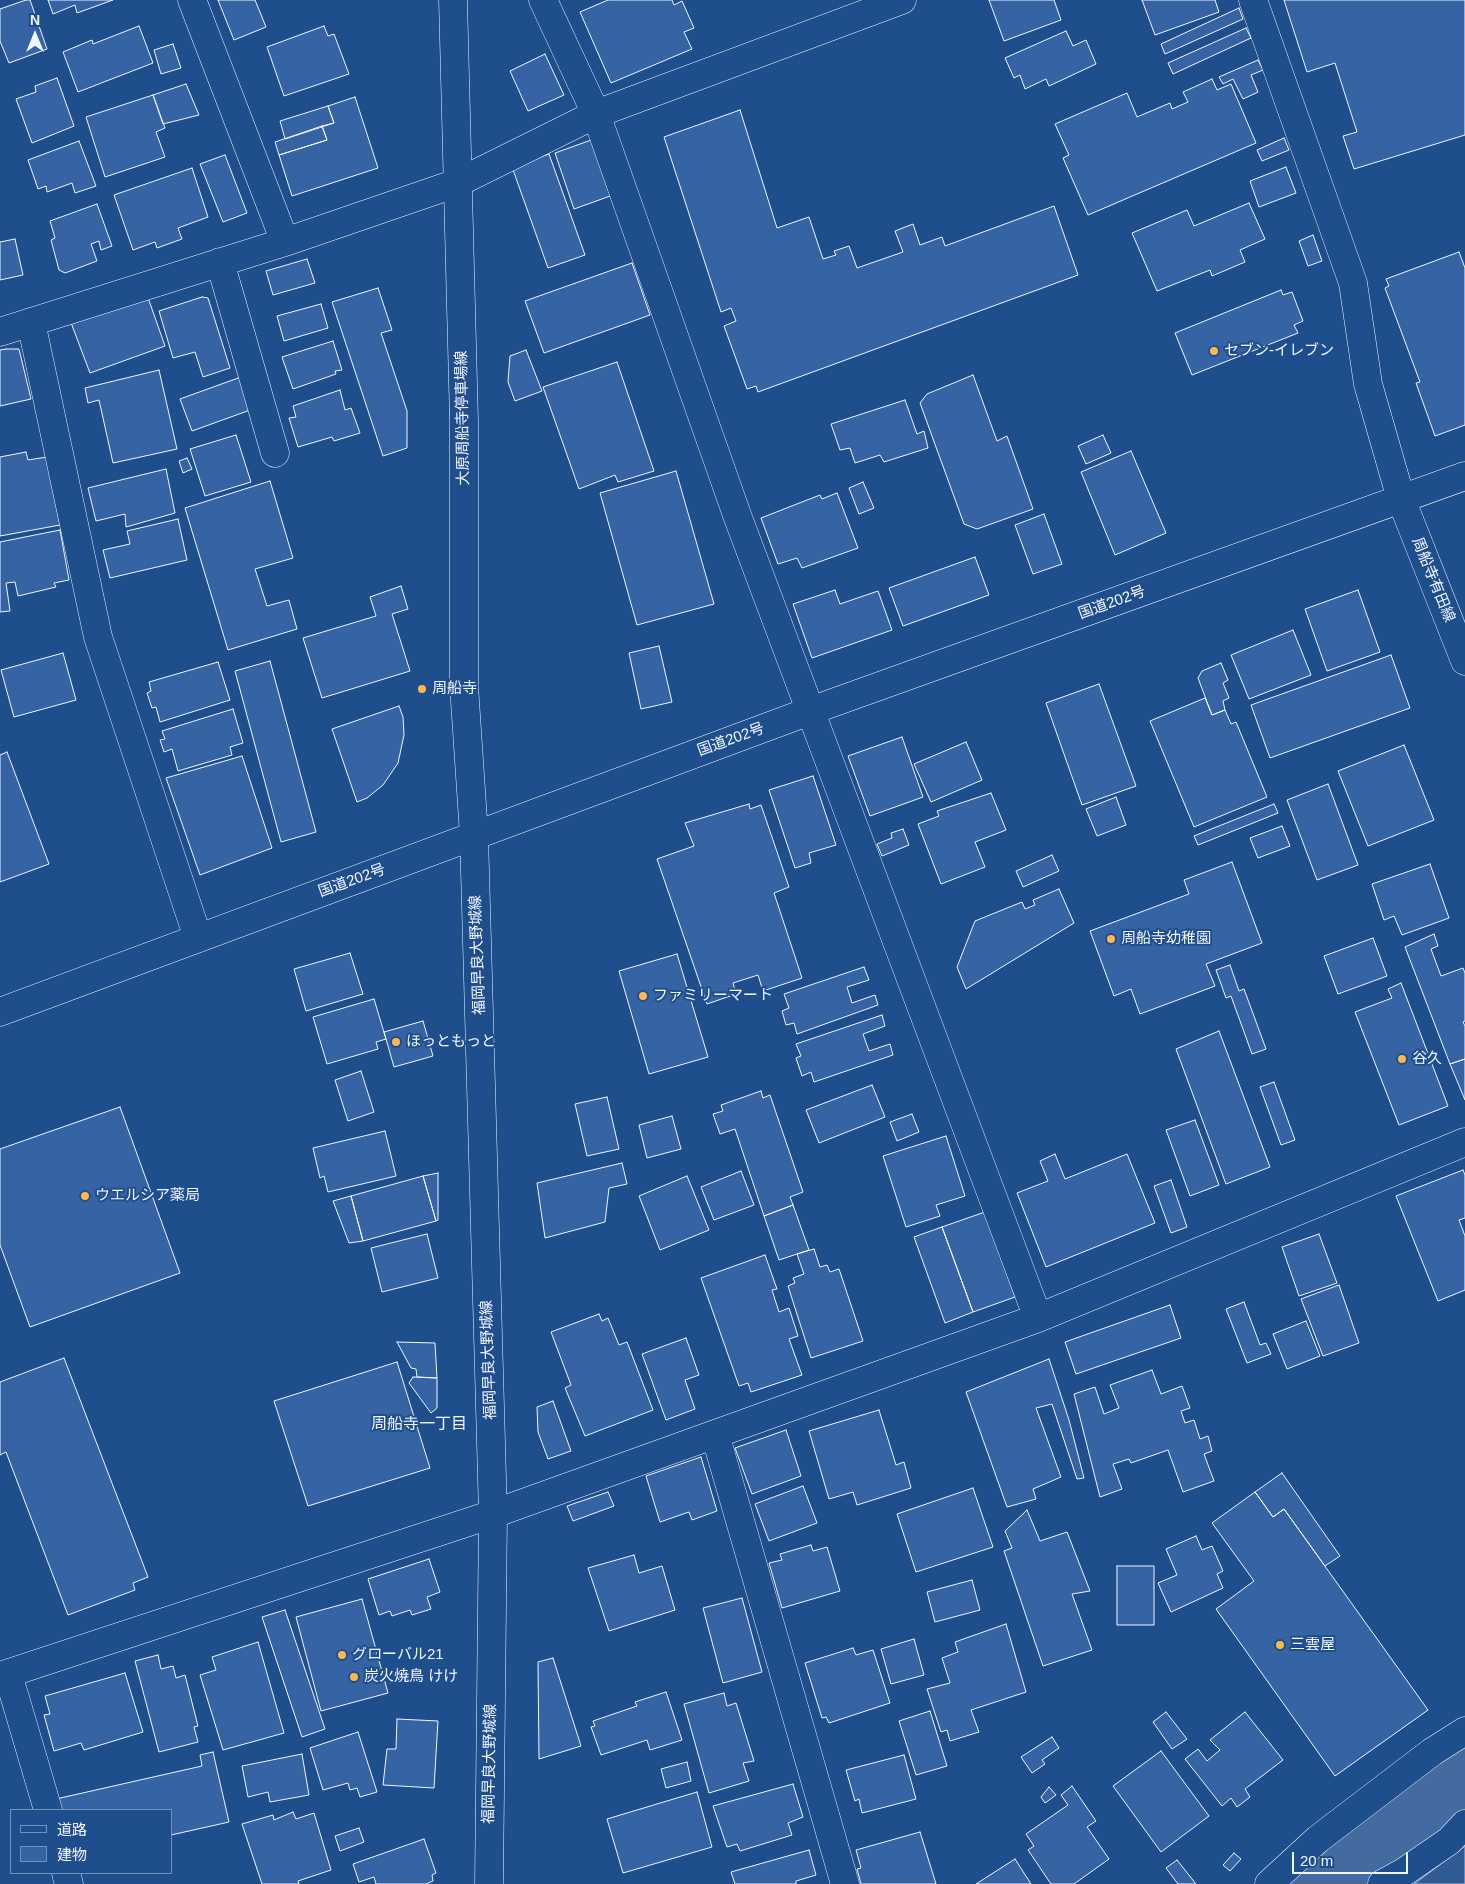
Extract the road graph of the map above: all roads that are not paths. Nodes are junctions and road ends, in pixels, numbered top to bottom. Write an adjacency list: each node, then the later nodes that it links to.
1 (192, 0): 8 (main road)
2 (453, 0): 7 (main road, 大原周船寺停車場線)
3 (543, 0): 6 (main road)
4 (902, 0): 6 (main road)
5 (1252, 0): 14 (main road, 周船寺有田線)
6 (596, 114): 7 (main road); 16 (main road)
7 (457, 182): 8 (main road); 17 (main road, 大原周船寺停車場線)
8 (285, 242): 9 (main road)
9 (220, 262): 10 (main road); 12 (main road)
10 (31, 322): 11 (main road); 18 (main road)
11 (0, 332)
12 (275, 453)
13 (1465, 476): 14 (main road, 国道202号)
14 (1401, 498): 15 (main road, 周船寺有田線); 16 (main road, 国道202号)
15 (1465, 661)
16 (810, 711): 17 (main road, 国道202号); 21 (main road)
17 (474, 835): 18 (main road, 国道202号); 23 (main road, 福岡早良大野城線)
18 (198, 938): 19 (main road, 国道202号)
19 (0, 1012)
20 (1465, 1142): 21 (main road)
21 (1038, 1318): 22 (main road)
22 (715, 1434): 23 (main road); 29 (main road)
23 (493, 1514): 24 (main road); 28 (main road, 福岡早良大野城線)
24 (4, 1675): 26 (main road)
25 (1465, 1732): 30 (main road)
26 (48, 1809)
27 (1465, 1824): 31 (main road)
28 (489, 1884)
29 (845, 1884)
30 (1269, 1884)
31 (1382, 1884)

